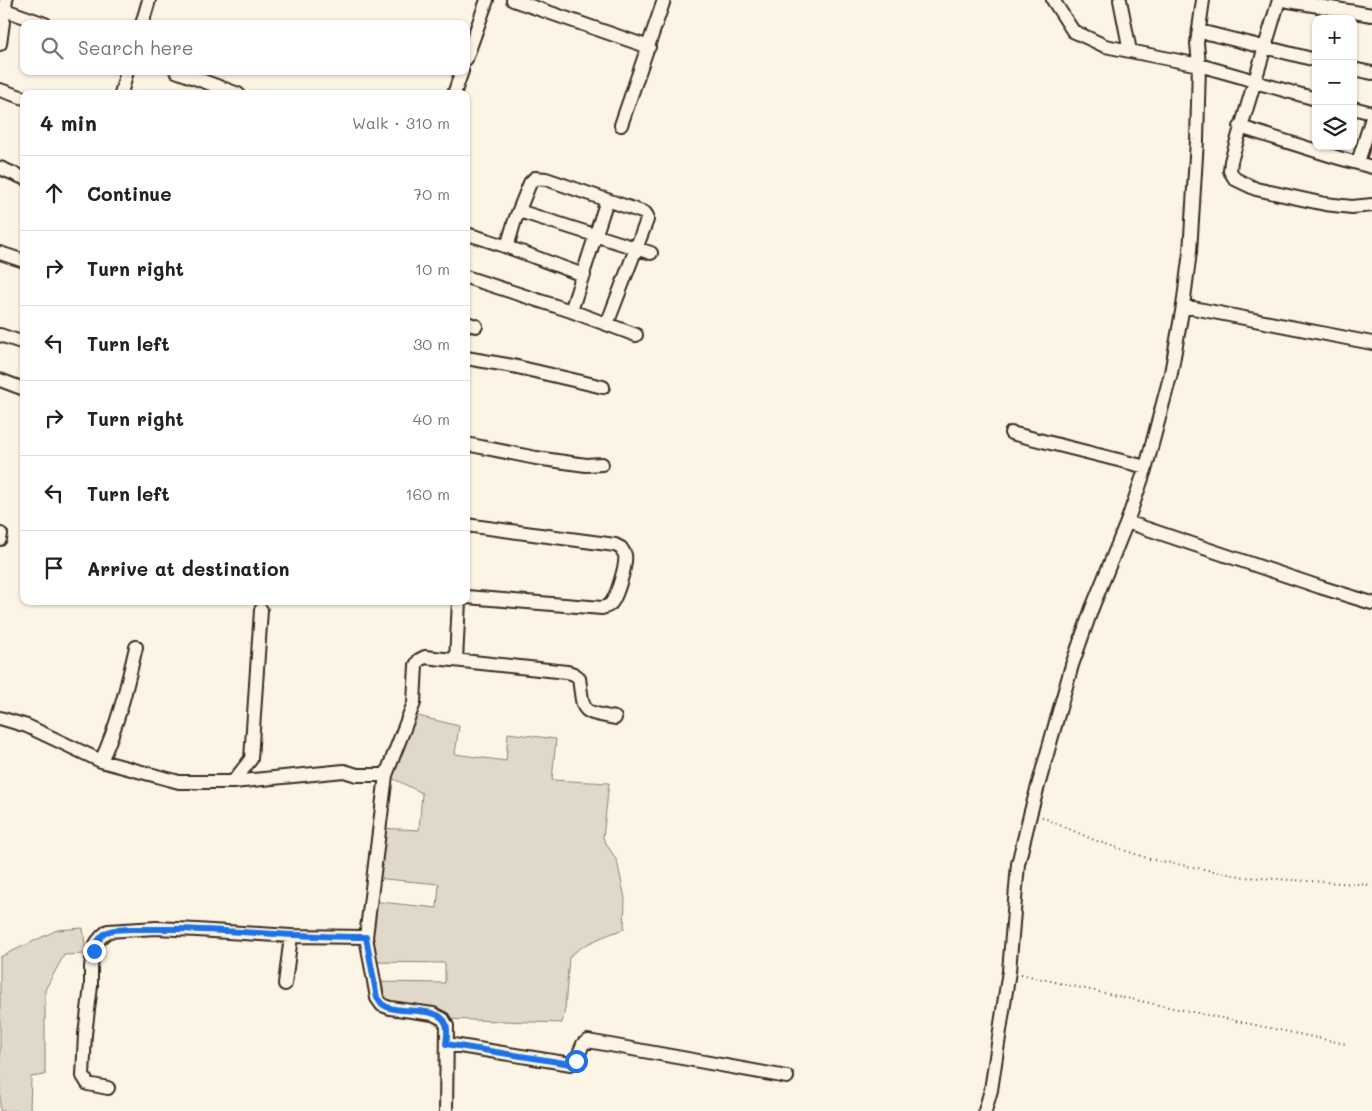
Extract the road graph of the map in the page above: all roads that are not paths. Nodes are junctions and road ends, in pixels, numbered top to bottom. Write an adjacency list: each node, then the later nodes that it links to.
1 (149, 0): 13 (street)
2 (487, 0): 18 (street)
3 (513, 0): 16 (street)
4 (664, 0): 16 (street)
5 (1053, 0): 19 (street)
6 (1120, 0): 19 (street)
7 (1203, 0): 14 (street)
8 (1278, 0): 17 (street)
9 (1283, 0): 11 (street)
10 (6, 5): 12 (street); 15 (street)
11 (1372, 15)
12 (37, 20)
13 (143, 20)
14 (1199, 31): 17 (street); 21 (street)
15 (0, 44)
16 (649, 47): 37 (street)
17 (1265, 47): 20 (street); 27 (street)
18 (470, 48)
19 (1130, 51): 21 (street)
20 (1312, 59)
21 (1199, 65): 27 (street); 55 (street)
22 (1357, 70): 23 (street)
23 (1372, 73)
24 (126, 75): 29 (street)
25 (187, 75): 30 (street)
26 (461, 75): 31 (street)
27 (1255, 82): 33 (street); 38 (street)
28 (0, 90): 32 (street)
29 (122, 90)
30 (227, 90)
31 (455, 90)
32 (20, 97)
33 (1312, 97)
34 (1357, 109): 35 (street)
35 (1372, 113)
36 (1372, 118): 39 (street)
37 (621, 125)
38 (1240, 127): 39 (street); 44 (street)
39 (1358, 162): 40 (street)
40 (1372, 167)
41 (0, 168): 42 (street)
42 (20, 176)
43 (607, 200): 45 (street); 47 (street); 49 (street)
44 (1372, 205)
45 (519, 211): 47 (street); 48 (street)
46 (470, 235): 48 (street)
47 (596, 236): 49 (street); 53 (street)
48 (507, 247): 53 (street)
49 (636, 248): 51 (street); 57 (street)
50 (0, 253): 52 (street)
51 (651, 253)
52 (20, 260)
53 (584, 275): 56 (street)
54 (470, 278): 56 (street)
55 (1183, 306): 61 (street); 69 (street)
56 (571, 311): 57 (street)
57 (608, 324): 59 (street)
58 (0, 335): 60 (street)
59 (636, 335)
60 (20, 342)
61 (1372, 343)
62 (470, 359): 64 (street)
63 (0, 380): 65 (street)
64 (603, 387)
65 (20, 388)
66 (1011, 433): 69 (street)
67 (470, 445): 68 (street)
68 (602, 464)
69 (1146, 467): 70 (street)
70 (1127, 522): 73 (street); 90 (street)
71 (470, 526): 72 (street)
72 (470, 597)
73 (1372, 603)
74 (459, 605): 77 (street)
75 (261, 610): 82 (street)
76 (136, 647): 80 (street)
77 (456, 660): 79 (street); 81 (street)
78 (0, 718): 80 (street)
79 (615, 718)
80 (100, 761): 82 (street)
81 (386, 775): 82 (street); 84 (street)
82 (233, 782)
83 (290, 936): 84 (street); 85 (street); 88 (street)
84 (366, 937): 86 (street)
85 (285, 984)
86 (446, 1044): 87 (street); 89 (street)
87 (787, 1077)
88 (108, 1088)
89 (446, 1111)
90 (985, 1111)

